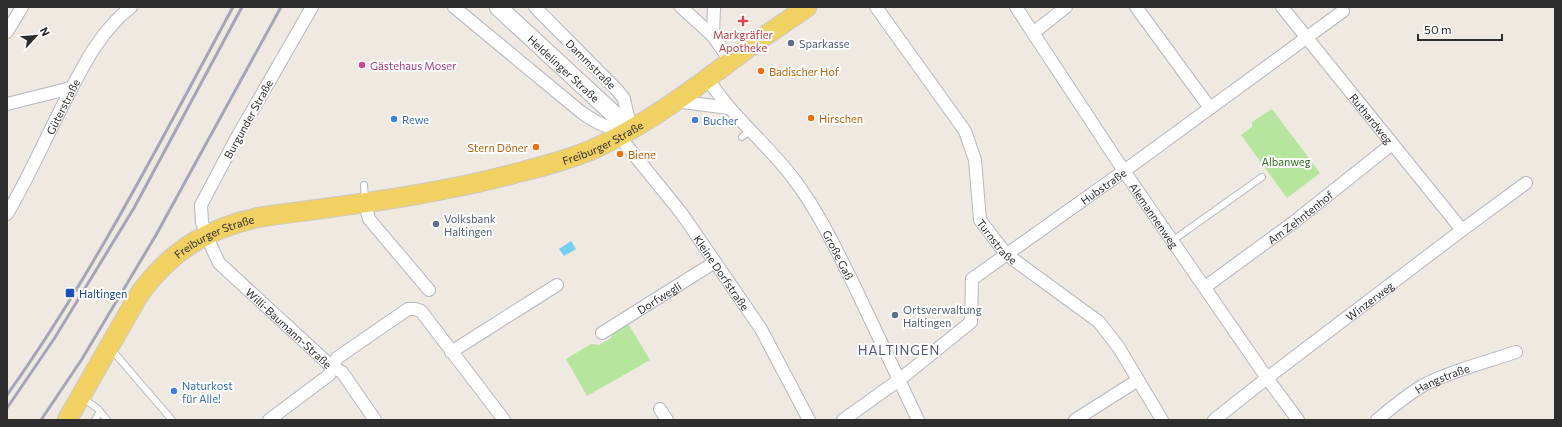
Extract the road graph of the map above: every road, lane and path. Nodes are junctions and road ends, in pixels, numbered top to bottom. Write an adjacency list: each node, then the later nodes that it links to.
1 (22, 7): 16 (street)
2 (131, 7): 22 (street, Güterstraße)
3 (312, 7): 35 (street, Burgunder Straße)
4 (454, 7): 27 (street)
5 (498, 7): 27 (street, Heldelinger Straße)
6 (535, 7): 27 (street, Dammstraße)
7 (681, 7): 18 (street)
8 (714, 7): 18 (street)
9 (807, 7): 20 (main road, Freiburger Straße)
10 (876, 7): 37 (street, Turnstraße)
11 (1016, 7): 17 (street, Alemannenweg)
12 (1066, 7): 17 (street)
13 (1136, 7): 26 (street)
14 (1282, 7): 19 (street, Ruthardweg)
15 (1343, 11): 19 (street, Hubstraße)
16 (7, 32)
17 (1033, 33): 29 (street, Alemannenweg)
18 (713, 36): 20 (street)
19 (1306, 37): 26 (street, Hubstraße); 28 (street, Ruthardweg)
20 (730, 62): 21 (main road, Freiburger Straße)
21 (708, 79): 23 (main road, Freiburger Straße); 25 (street, Große Gaß)
22 (71, 88): 24 (street); 33 (street, Güterstraße)
23 (675, 101): 25 (street); 27 (main road, Freiburger Straße)
24 (7, 104)
25 (729, 108): 48 (street, Große Gaß)
26 (1210, 108): 29 (street, Hubstraße)
27 (625, 133): 32 (main road, Freiburger Straße); 38 (street, Kleine Dorfstraße)
28 (1392, 144): 34 (street, Ruthardweg); 40 (street, Am Zehntenhof)
29 (1124, 171): 36 (street, Alemannenweg); 37 (street, Hubstraße)
30 (1262, 177): 36 (lane)
31 (1526, 183): 34 (street, Winzerweg)
32 (365, 194): 35 (main road, Freiburger Straße); 41 (street)
33 (7, 214)
34 (1462, 230): 47 (street, Winzerweg)
35 (206, 235): 43 (main road, Freiburger Straße); 46 (street, Willi-Baumann-Straße)
36 (1172, 241): 40 (street, Alemannenweg)
37 (1006, 254): 48 (street, Hubstraße); 49 (street, Turnstraße)
38 (715, 262): 42 (street, Dorfwegli); 61 (street, Kleine Dorfstraße)
39 (557, 285): 44 (street)
40 (1205, 287): 47 (street, Alemannenweg)
41 (429, 290)
42 (602, 333)
43 (109, 346): 50 (main road, Freiburger Straße); 56 (lane)
44 (452, 352): 46 (street); 59 (street)
45 (1516, 352): 68 (street, Hangstraße)
46 (332, 367): 57 (street); 58 (street, Willi-Baumann-Straße)
47 (1267, 378): 66 (street, Winzerweg); 67 (street, Alemannenweg)
48 (899, 380): 62 (street); 63 (street, Große Gaß)
49 (1138, 380): 64 (street); 65 (street, Turnstraße)
50 (80, 396): 52 (lane); 53 (main road, Freiburger Straße)
51 (660, 409): 60 (street)
52 (100, 411): 54 (lane); 55 (lane)
53 (67, 420)
54 (95, 420)
55 (107, 420)
56 (172, 420)
57 (269, 420)
58 (375, 420)
59 (504, 420)
60 (667, 420)
61 (809, 420)
62 (843, 420)
63 (918, 420)
64 (1075, 420)
65 (1162, 420)
66 (1214, 420)
67 (1298, 420)
68 (1377, 420)

